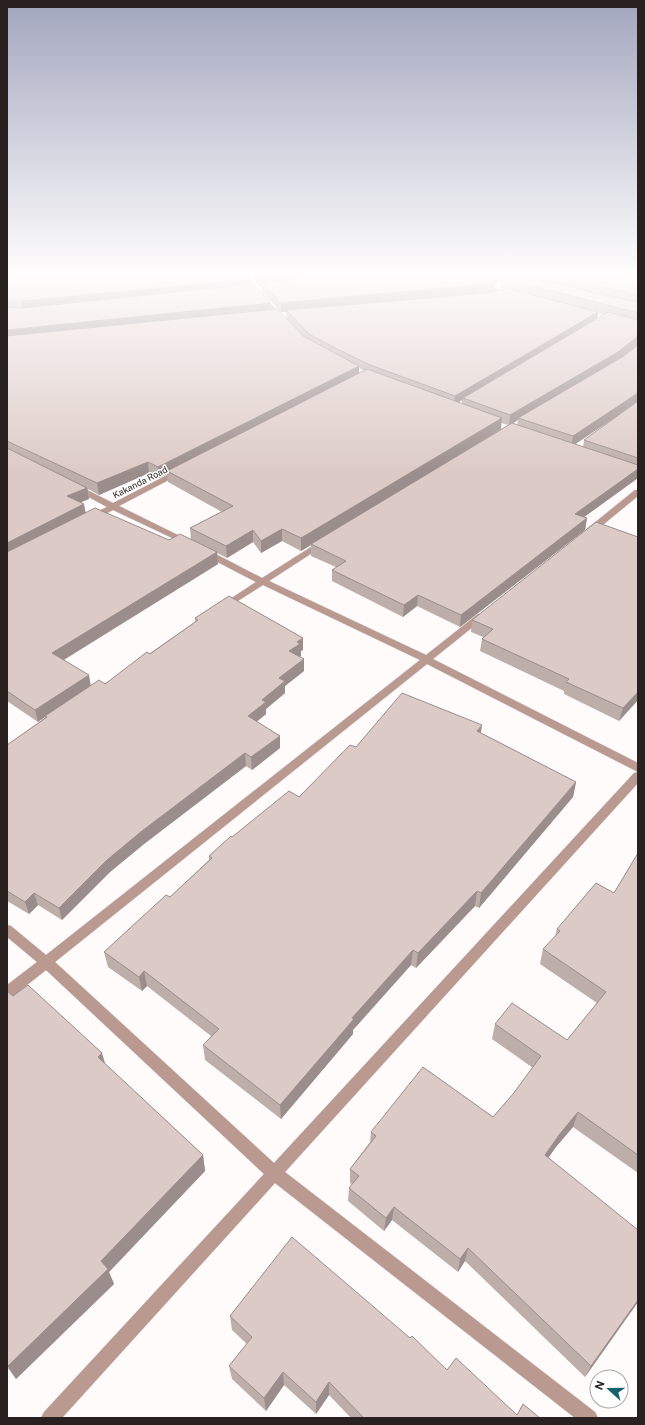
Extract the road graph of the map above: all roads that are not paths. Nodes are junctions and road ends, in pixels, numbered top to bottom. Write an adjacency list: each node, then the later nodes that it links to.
1 (184, 470): 4 (street, Kakanda Road)
2 (71, 485): 4 (street)
3 (638, 492): 6 (street)
4 (114, 506): 5 (street, Kakanda Road); 8 (street)
5 (80, 523)
6 (582, 537)
7 (328, 540): 8 (street)
8 (261, 581): 10 (street); 11 (street)
9 (488, 610): 11 (street)
10 (216, 611)
11 (426, 659): 12 (street); 15 (street)
12 (638, 768)
13 (638, 776): 17 (street)
14 (7, 930): 15 (street)
15 (46, 962): 16 (street); 17 (street)
16 (7, 993)
17 (275, 1174): 18 (street); 19 (street)
18 (50, 1418)
19 (589, 1418)

